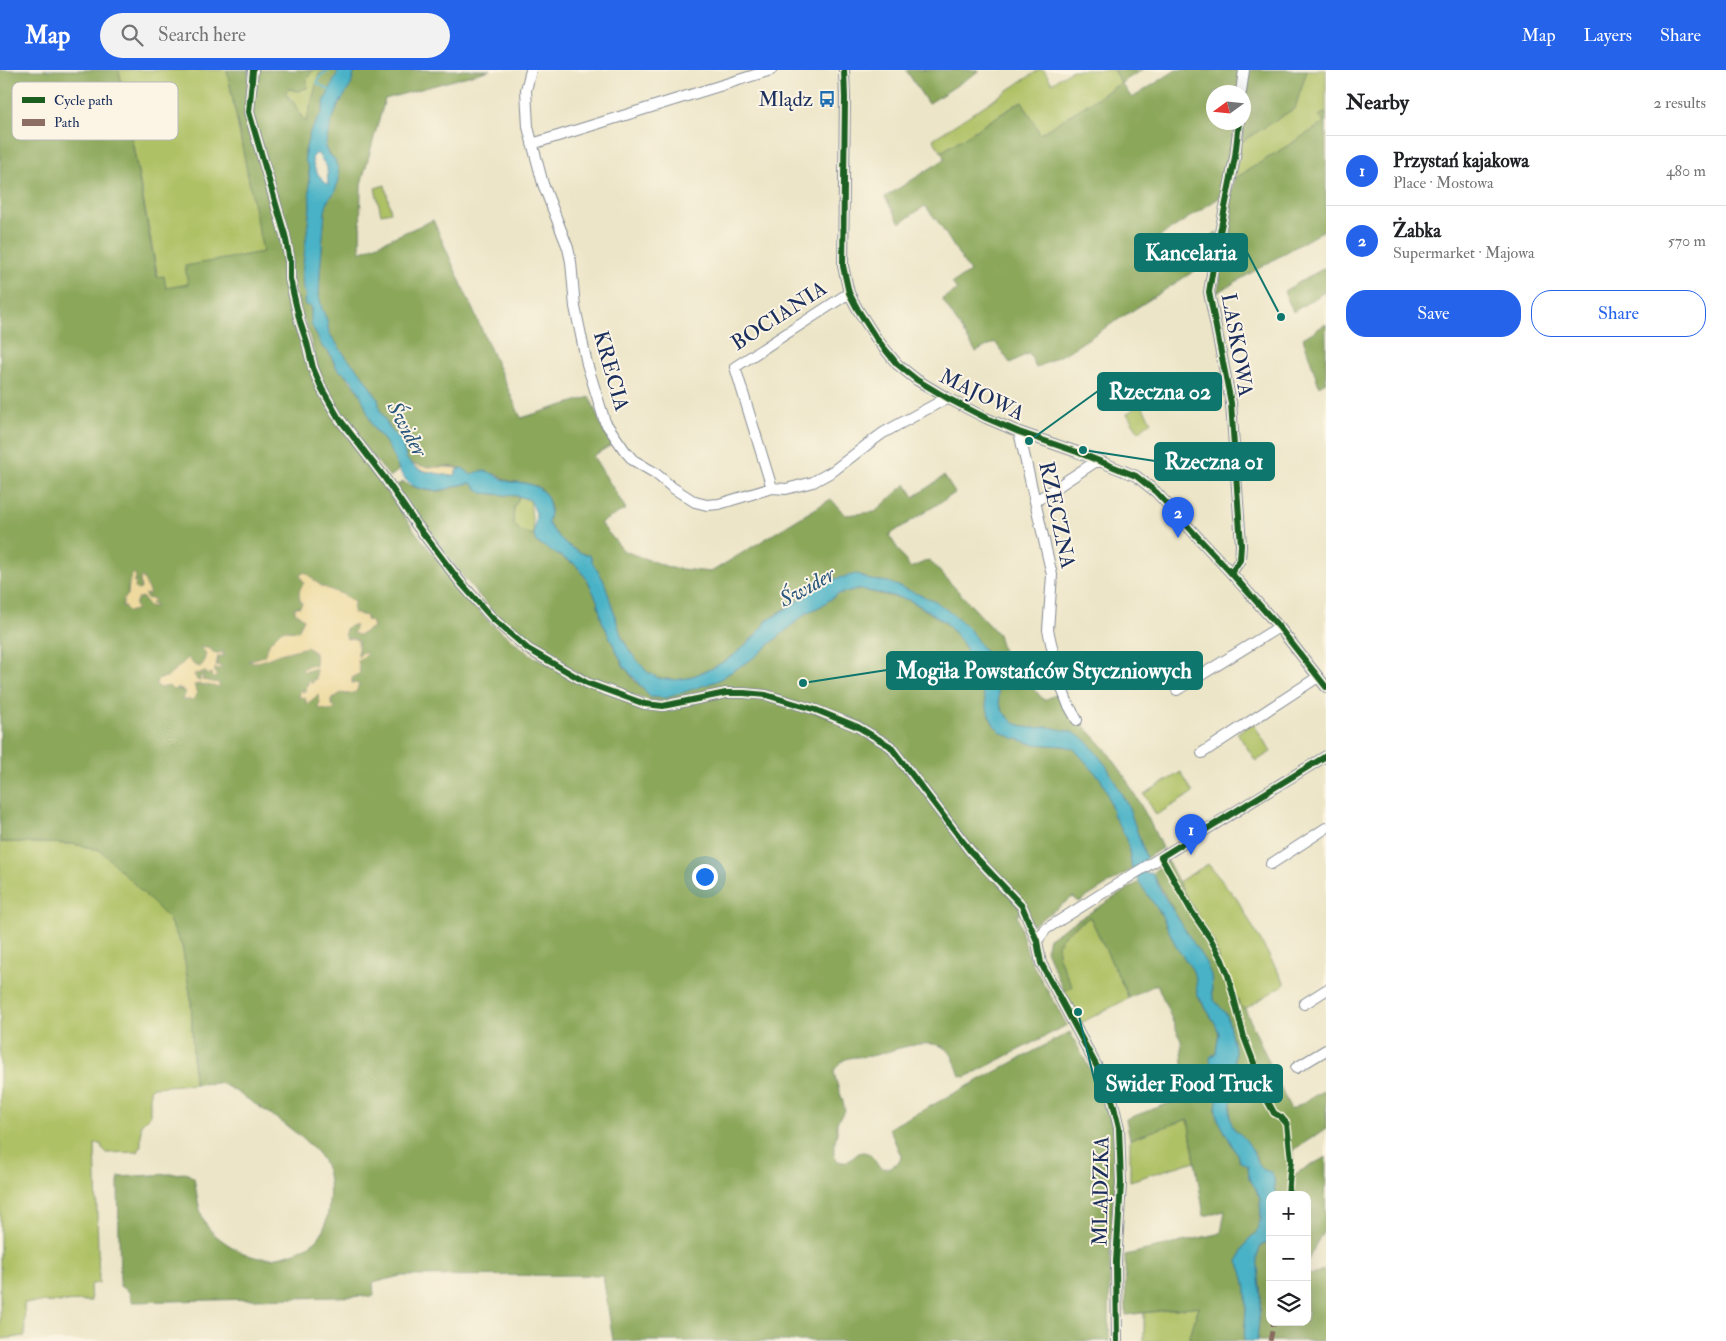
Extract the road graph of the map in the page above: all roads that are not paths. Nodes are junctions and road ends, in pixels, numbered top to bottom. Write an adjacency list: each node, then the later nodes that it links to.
1 (253, 70): 25 (street, MLĄDZKA)
2 (531, 70): 8 (street, KRECIA)
3 (770, 70): 8 (street)
4 (844, 70): 9 (street, MAJOWA)
5 (1244, 70): 6 (street)
6 (1242, 85)
7 (1238, 130): 15 (street, LASKOWA)
8 (532, 144): 13 (street, KRECIA)
9 (849, 293): 10 (street, MAJOWA); 13 (street, BOCIANIA)
10 (947, 398): 11 (street, MAJOWA); 13 (street, KRECIA)
11 (1019, 432): 12 (street, MAJOWA); 14 (street, RZECZNA)
12 (1098, 460): 14 (street); 15 (street, MAJOWA)
13 (772, 488)
14 (1036, 501): 20 (street, RZECZNA)
15 (1231, 573): 16 (street, MAJOWA)
16 (1280, 627): 17 (street, MAJOWA); 19 (street)
17 (1318, 676): 18 (street, MAJOWA); 21 (street)
18 (1326, 687)
19 (1176, 690)
20 (1078, 720)
21 (1202, 753)
22 (1326, 756): 25 (street)
23 (1326, 828): 24 (street)
24 (1270, 864)
25 (1038, 941): 30 (street, MLĄDZKA)
26 (1326, 990): 27 (street)
27 (1304, 1004)
28 (1326, 1050): 29 (street)
29 (1296, 1068)
30 (1117, 1341)

